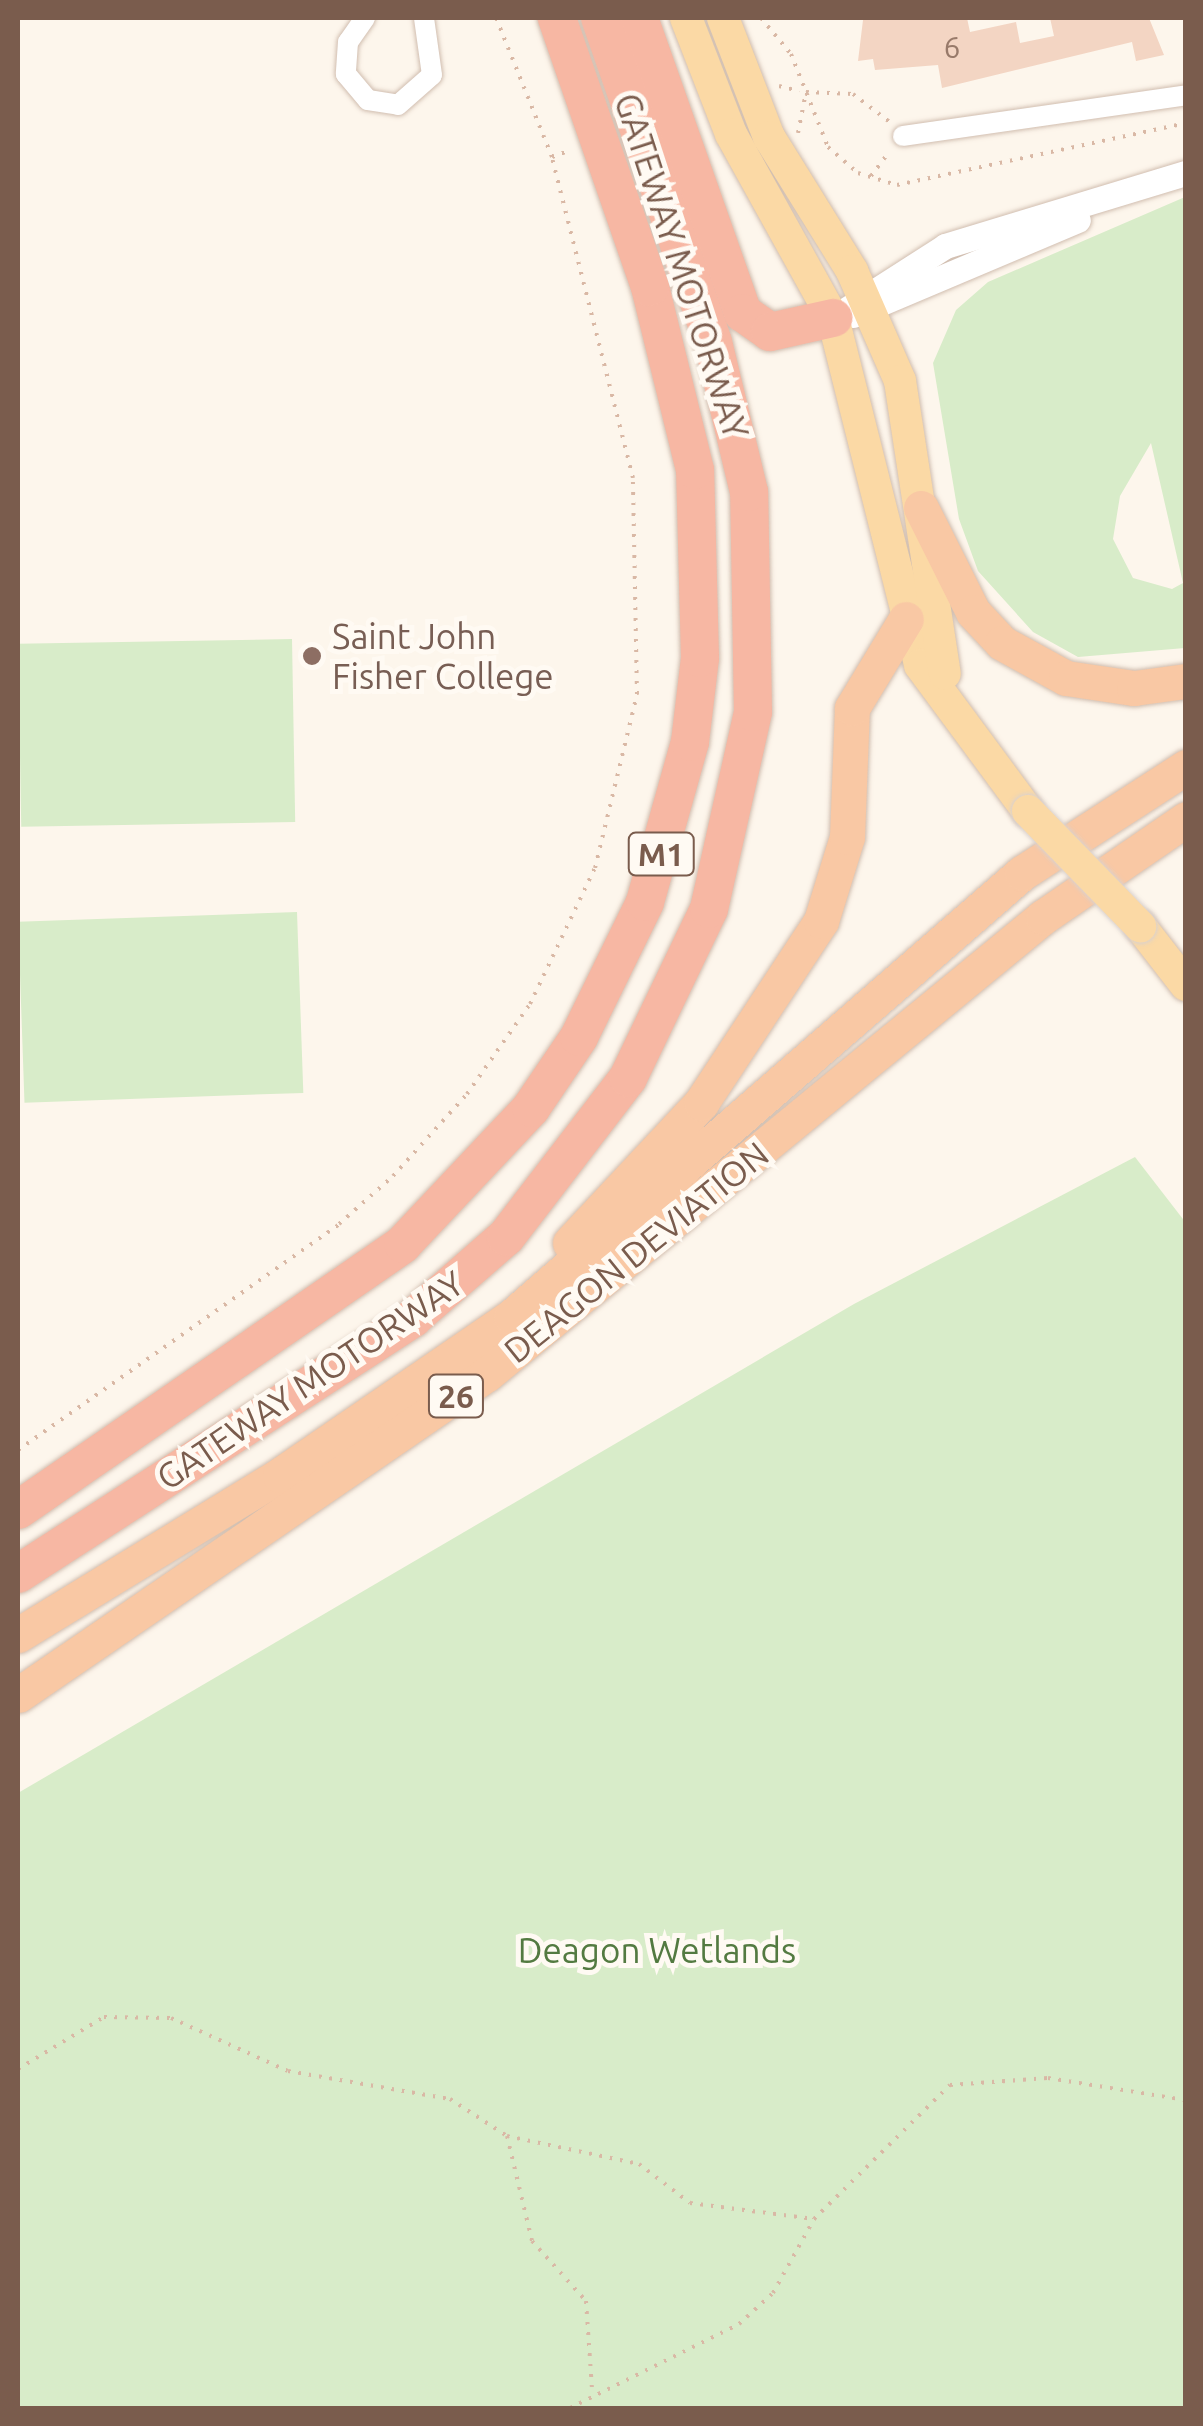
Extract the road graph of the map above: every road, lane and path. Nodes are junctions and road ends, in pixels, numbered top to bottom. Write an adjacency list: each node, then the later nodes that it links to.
1 (365, 18): 2 (street)
2 (424, 18)
3 (496, 18): 17 (path)
4 (557, 18): 33 (highway, GATEWAY MOTORWAY / M1)
5 (600, 18): 34 (highway, GATEWAY MOTORWAY / M1)
6 (639, 18): 21 (highway)
7 (686, 18): 21 (main road)
8 (723, 18): 20 (main road)
9 (761, 18): 10 (path)
10 (802, 91): 12 (path); 13 (path); 15 (path); 19 (path)
11 (1186, 94): 15 (street)
12 (782, 101)
13 (789, 117)
14 (1186, 123): 19 (path)
15 (903, 136): 19 (path)
16 (576, 149): 17 (path)
17 (552, 157): 32 (path)
18 (1186, 172): 20 (street)
19 (870, 177)
20 (868, 302): 21 (street); 22 (main road)
21 (833, 318): 23 (main road)
22 (921, 508): 24 (highway); 25 (main road)
23 (906, 618): 25 (main road); 31 (highway)
24 (1186, 681)
25 (952, 712): 30 (main road, bridge)
26 (1186, 767): 31 (highway, DEAGON DEVIATION / 26)
27 (1186, 819): 29 (highway, DEAGON DEVIATION / 26)
28 (1186, 841): 29 (highway)
29 (1148, 844): 36 (highway, DEAGON DEVIATION / 26)
30 (1181, 972)
31 (512, 1317): 35 (highway, DEAGON DEVIATION / 26)
32 (18, 1450)
33 (18, 1510)
34 (18, 1574)
35 (18, 1634)
36 (18, 1695)
37 (18, 2069): 39 (path)
38 (1186, 2100): 40 (path)
39 (507, 2136): 40 (path); 41 (path)
40 (814, 2219): 41 (path)
41 (592, 2390): 42 (path)
42 (570, 2408)

